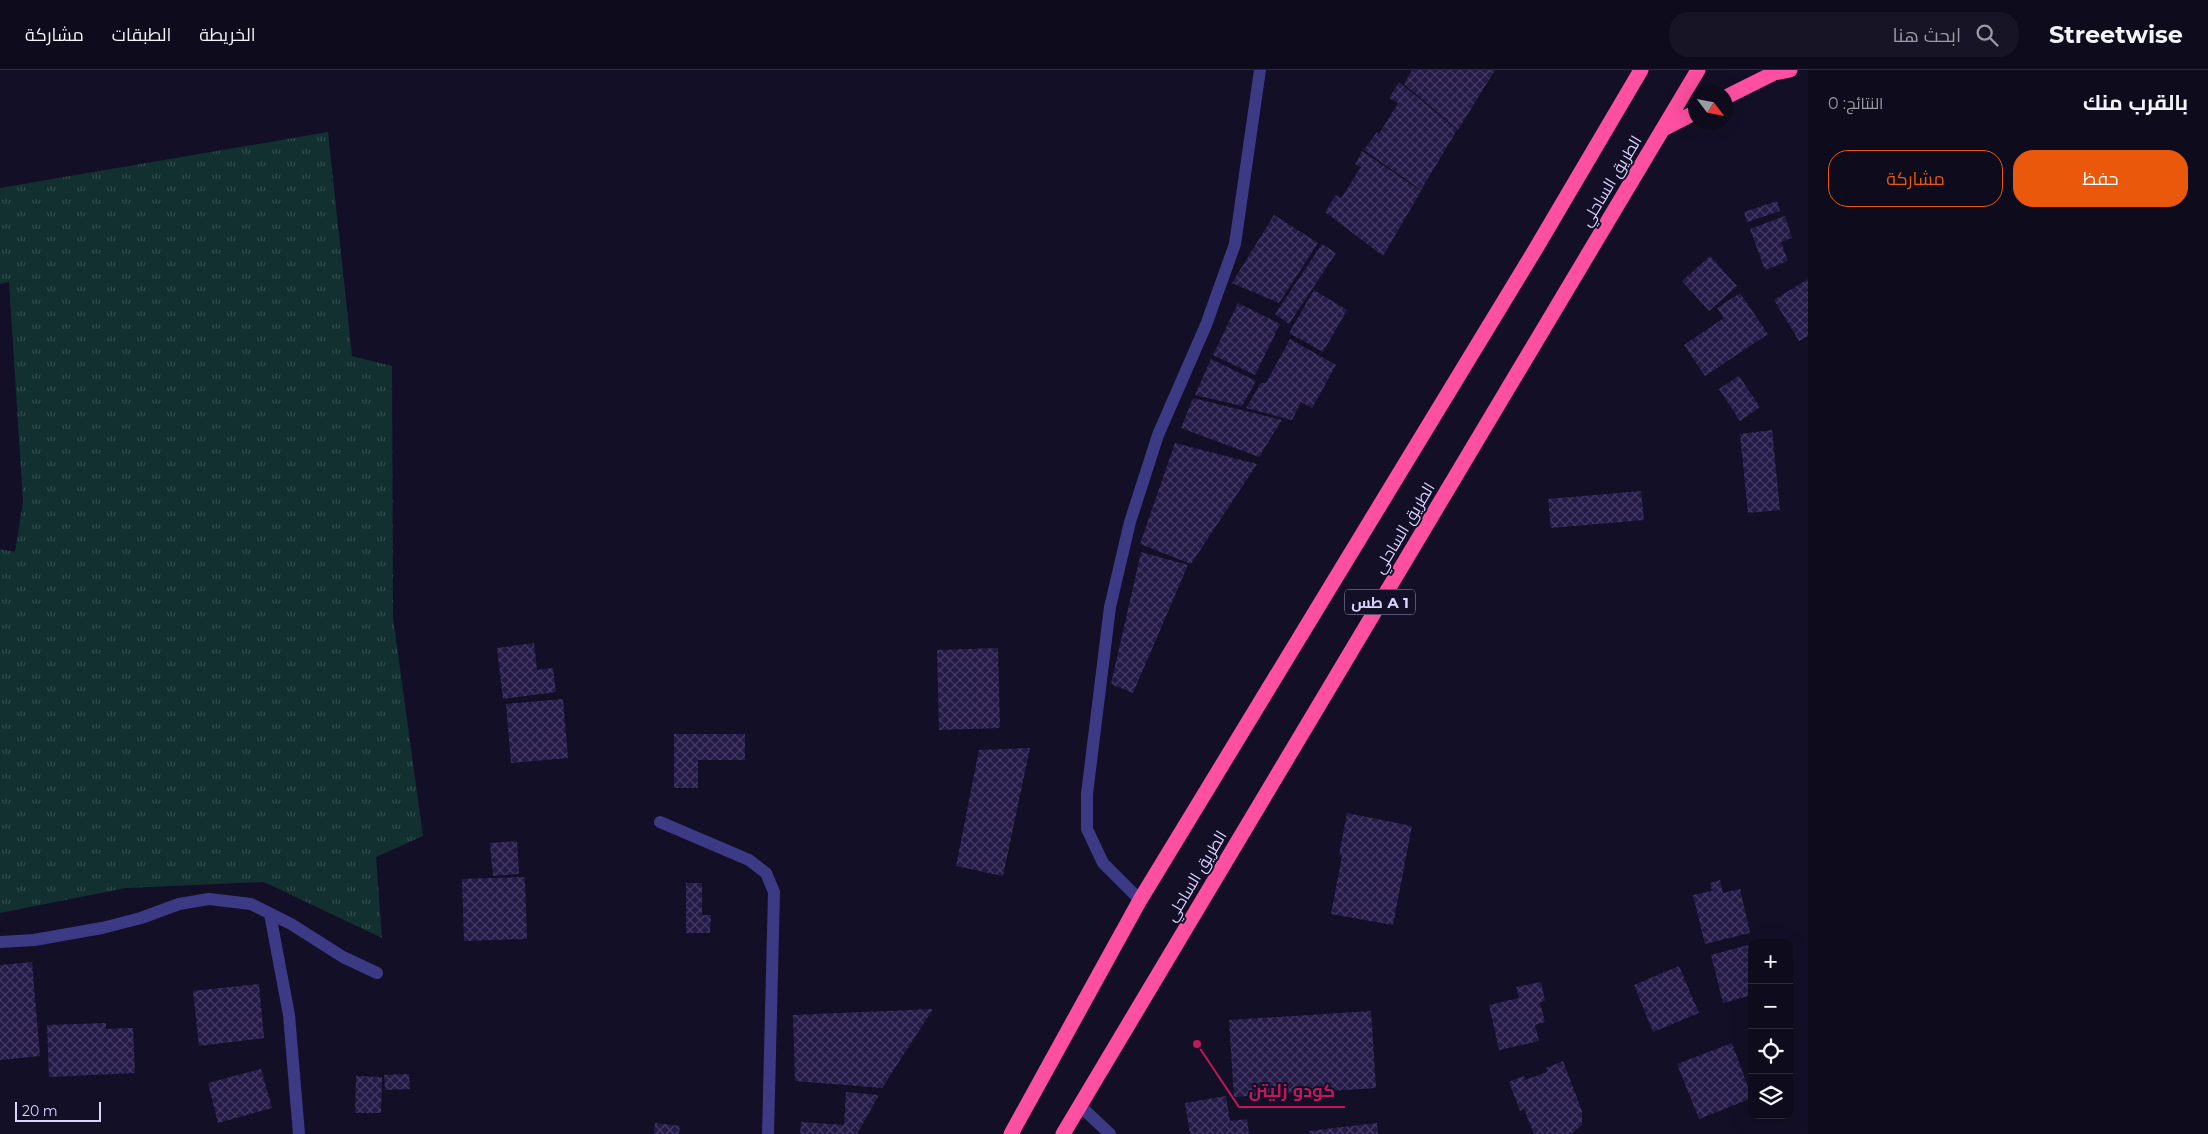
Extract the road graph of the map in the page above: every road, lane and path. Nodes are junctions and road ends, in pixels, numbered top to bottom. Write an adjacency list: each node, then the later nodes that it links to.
1 (1260, 70): 9 (street)
2 (1641, 70): 9 (highway, الطريق الساحلي / طس A 1)
3 (1698, 70): 7 (highway, الطريق الساحلي / طس A 1)
4 (1790, 70): 5 (highway)
5 (1733, 94)
6 (1688, 116): 7 (highway)
7 (1662, 130): 13 (highway, الطريق الساحلي / طس A 1)
8 (660, 822): 15 (street)
9 (1140, 900): 16 (highway, الطريق الساحلي / طس A 1)
10 (270, 914): 11 (street); 12 (street); 14 (street)
11 (0, 942)
12 (376, 974)
13 (1080, 1106): 17 (highway, الطريق الساحلي / طس A 1); 18 (street)
14 (299, 1134)
15 (768, 1134)
16 (1011, 1134)
17 (1063, 1134)
18 (1110, 1134)

